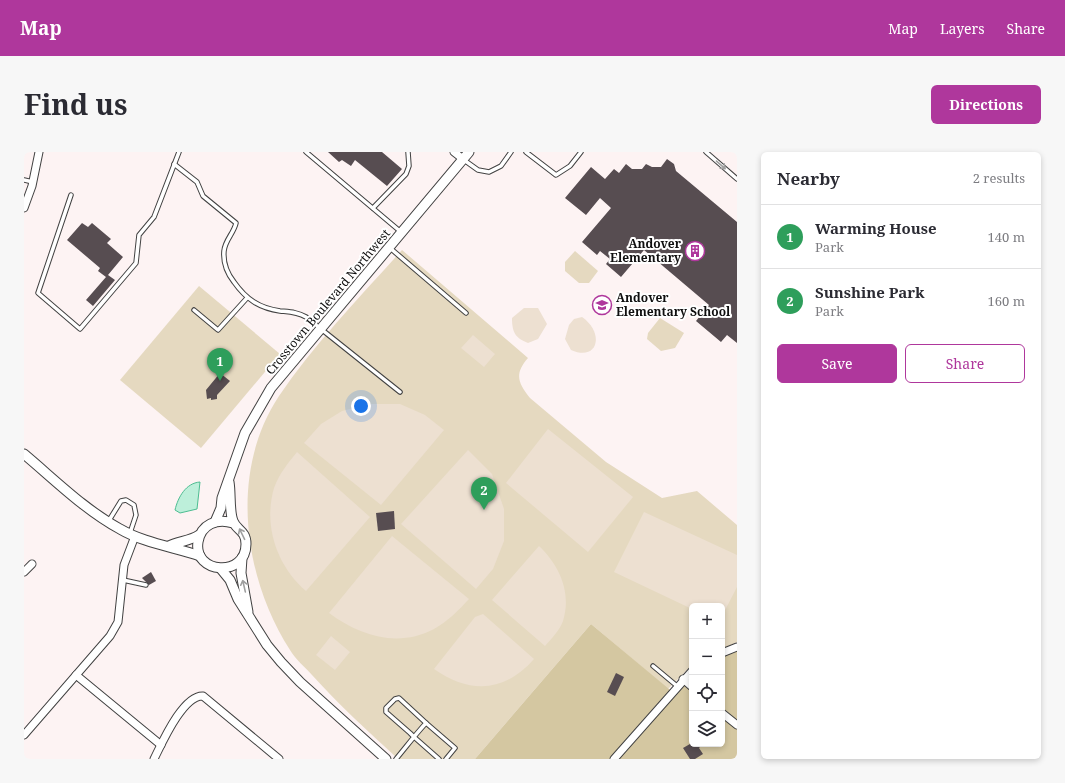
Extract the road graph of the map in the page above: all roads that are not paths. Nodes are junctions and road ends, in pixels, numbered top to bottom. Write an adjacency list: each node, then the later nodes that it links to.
1 (39, 152): 14 (street)
2 (179, 152): 11 (lane)
3 (306, 152): 17 (lane)
4 (408, 152): 17 (lane)
5 (454, 152): 10 (street)
6 (511, 152): 10 (lane)
7 (526, 152): 8 (lane)
8 (581, 152)
9 (706, 152): 12 (lane, one-way to 12)
10 (466, 156): 18 (street, Crosstown Boulevard Northwest)
11 (174, 164): 15 (lane); 20 (lane)
12 (737, 179)
13 (24, 180): 14 (lane)
14 (33, 182): 16 (street)
15 (71, 195)
16 (24, 208)
17 (373, 208): 18 (lane)
18 (402, 232): 19 (street, Crosstown Boulevard Northwest)
19 (389, 247): 22 (lane); 23 (street, Crosstown Boulevard Northwest)
20 (247, 298): 21 (lane); 23 (lane)
21 (194, 310)
22 (466, 313)
23 (320, 328): 24 (lane); 26 (street, Crosstown Boulevard Northwest)
24 (400, 392)
25 (24, 454): 27 (street)
26 (229, 482): 28 (street, Crosstown Boulevard Northwest); 29 (street, Crosstown Boulevard Northwest)
27 (108, 522): 30 (street); 30 (lane)
28 (214, 522): 29 (street); 31 (street, Crosstown Boulevard Northwest)
29 (233, 523): 34 (street, one-way to 29)
30 (133, 535): 32 (street); 38 (street)
31 (199, 535): 32 (street); 33 (street)
32 (169, 546): 33 (street)
33 (200, 556): 36 (street)
34 (242, 558): 36 (street); 40 (street, one-way to 34)
35 (32, 564): 37 (street)
36 (221, 569): 40 (street)
37 (24, 572)
38 (122, 579): 39 (lane); 45 (street)
39 (146, 585)
40 (249, 613): 57 (street)
41 (737, 646): 42 (street)
42 (725, 652)
43 (653, 666): 48 (lane)
44 (689, 674): 46 (street)
45 (76, 675): 52 (street); 54 (street)
46 (683, 679): 47 (street); 48 (street)
47 (689, 684)
48 (677, 686): 61 (street)
49 (725, 715): 51 (street)
50 (426, 723): 53 (lane); 53 (lane); 60 (lane)
51 (737, 725)
52 (24, 735)
53 (414, 737): 58 (lane); 59 (lane)
54 (161, 745): 55 (street); 56 (street)
55 (154, 759)
56 (279, 759)
57 (386, 759)
58 (396, 759)
59 (439, 759)
60 (446, 759)
61 (614, 759)

